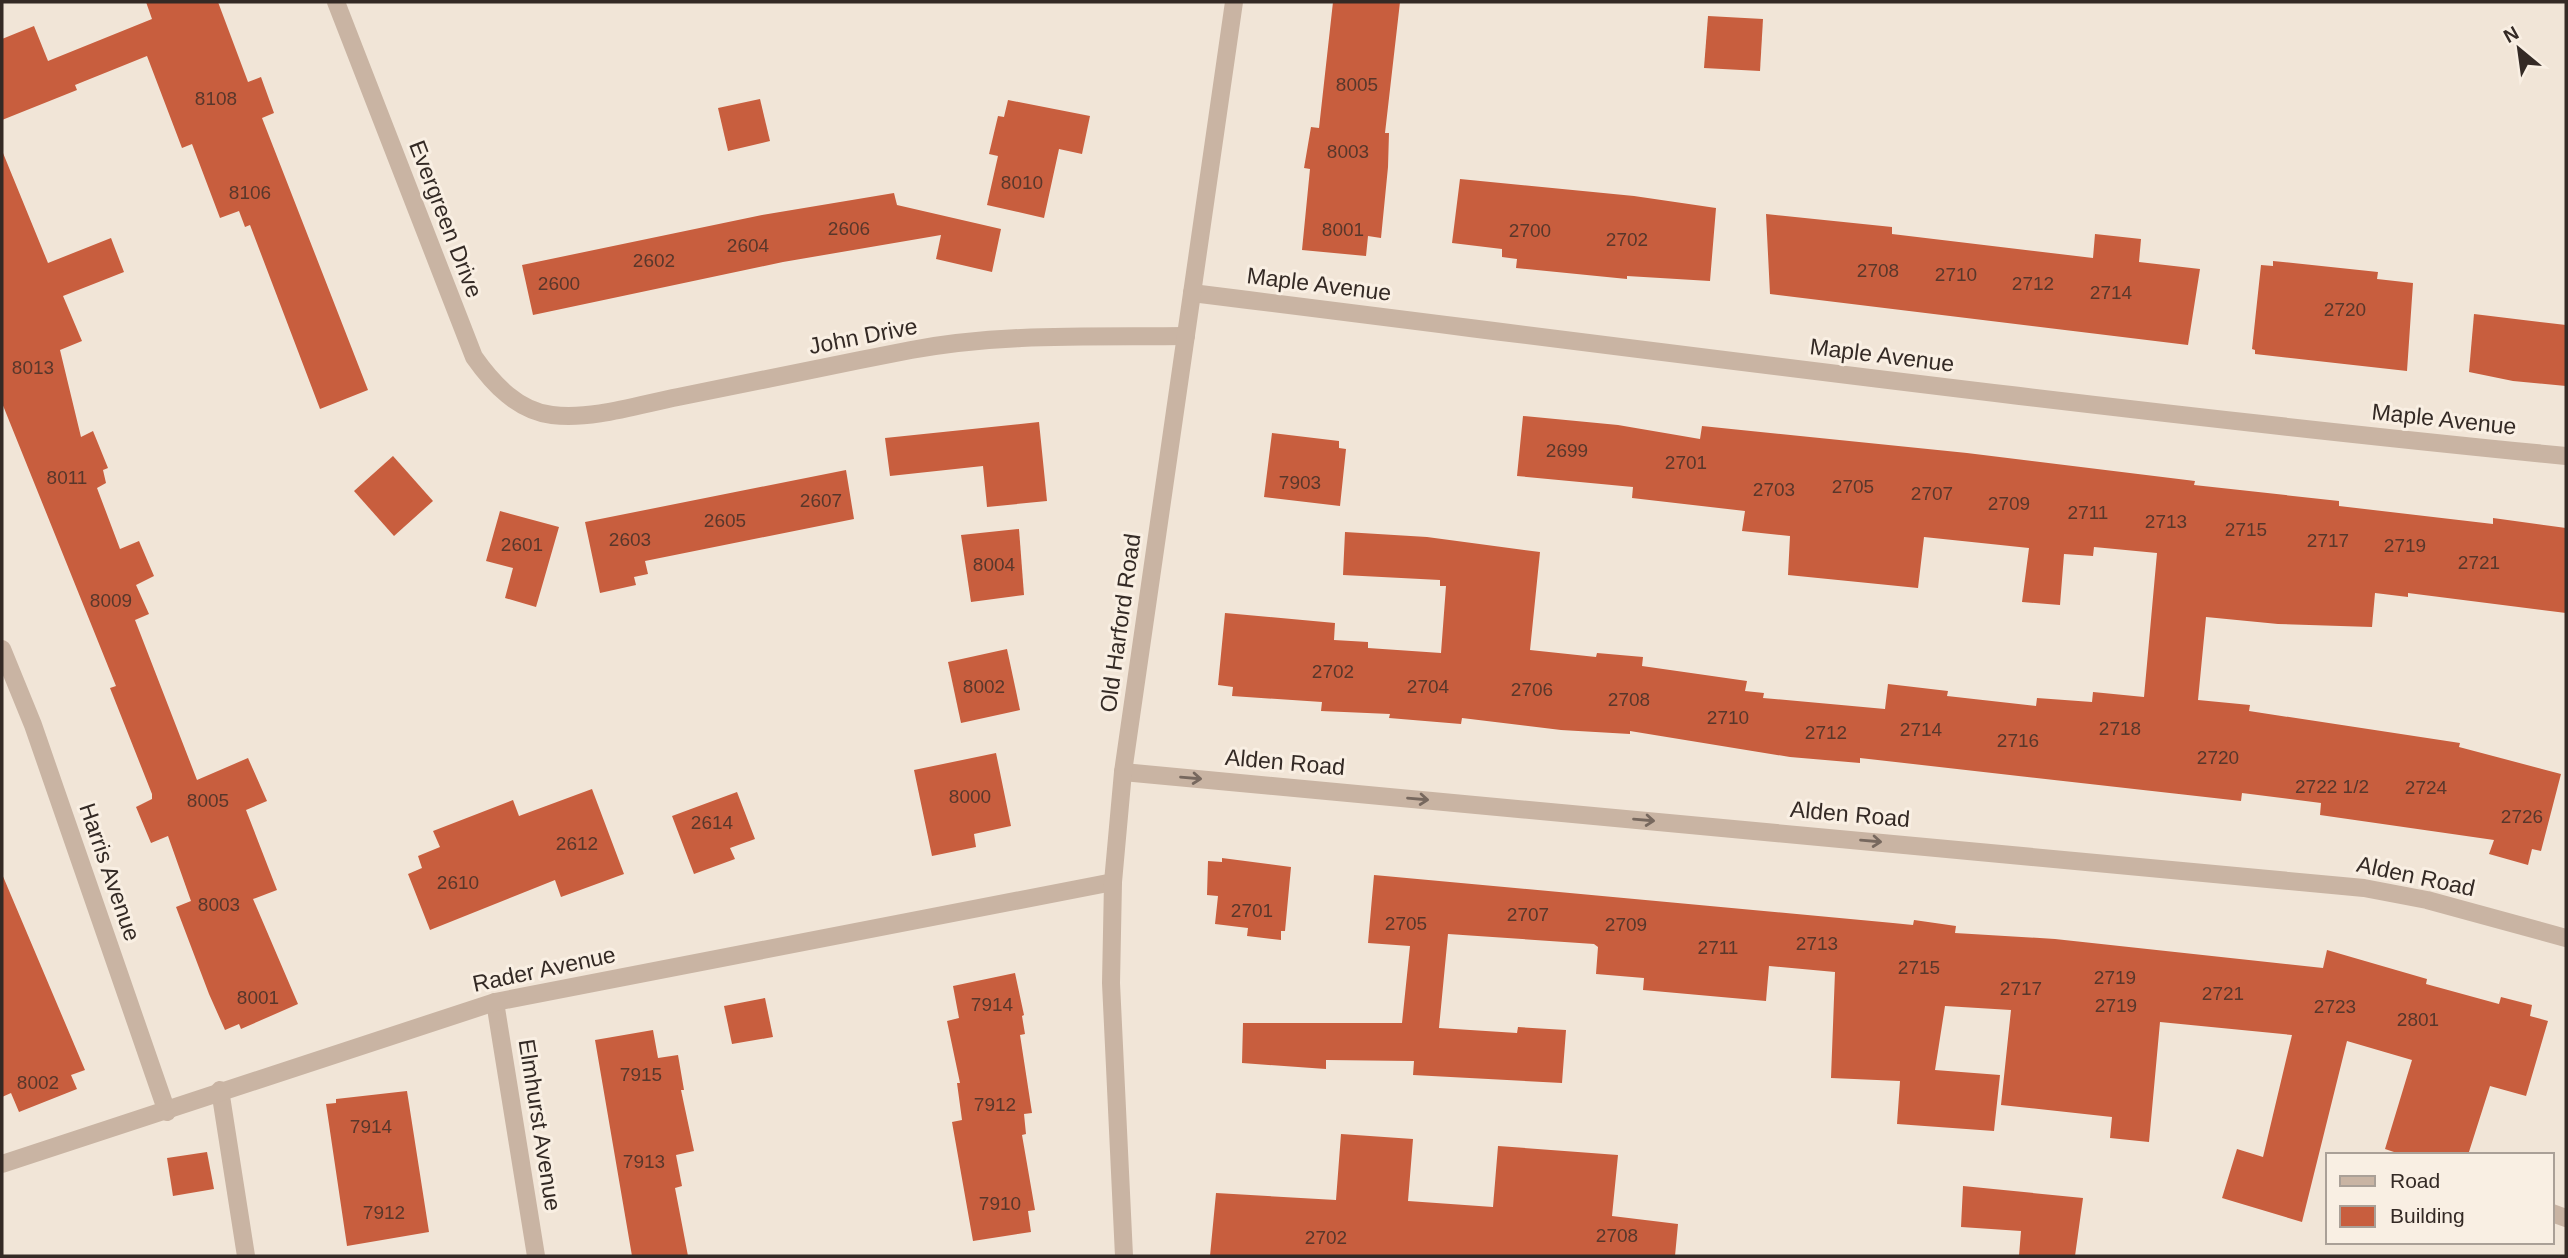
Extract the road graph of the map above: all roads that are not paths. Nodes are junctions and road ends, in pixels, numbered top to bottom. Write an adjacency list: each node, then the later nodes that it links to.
1 (336, 2): 5 (street, Evergreen Drive)
2 (1234, 2): 3 (street, Old Harford Road)
3 (1192, 293): 4 (street, Old Harford Road); 6 (street, Maple Avenue)
4 (1186, 336): 5 (street, John Drive); 8 (street, Old Harford Road)
5 (554, 415)
6 (2566, 456)
7 (2, 649): 13 (street, Harris Avenue)
8 (1123, 772): 9 (street, Old Harford Road); 10 (street, Alden Road, one-way to 10)
9 (1112, 883): 11 (street, Rader Avenue); 17 (street, Old Harford Road)
10 (2566, 938)
11 (495, 1002): 12 (street, Rader Avenue); 16 (street, Elmhurst Avenue)
12 (220, 1090): 13 (street, Rader Avenue); 15 (street)
13 (167, 1112): 14 (street, Rader Avenue)
14 (2, 1164)
15 (246, 1256)
16 (536, 1256)
17 (1124, 1256)

